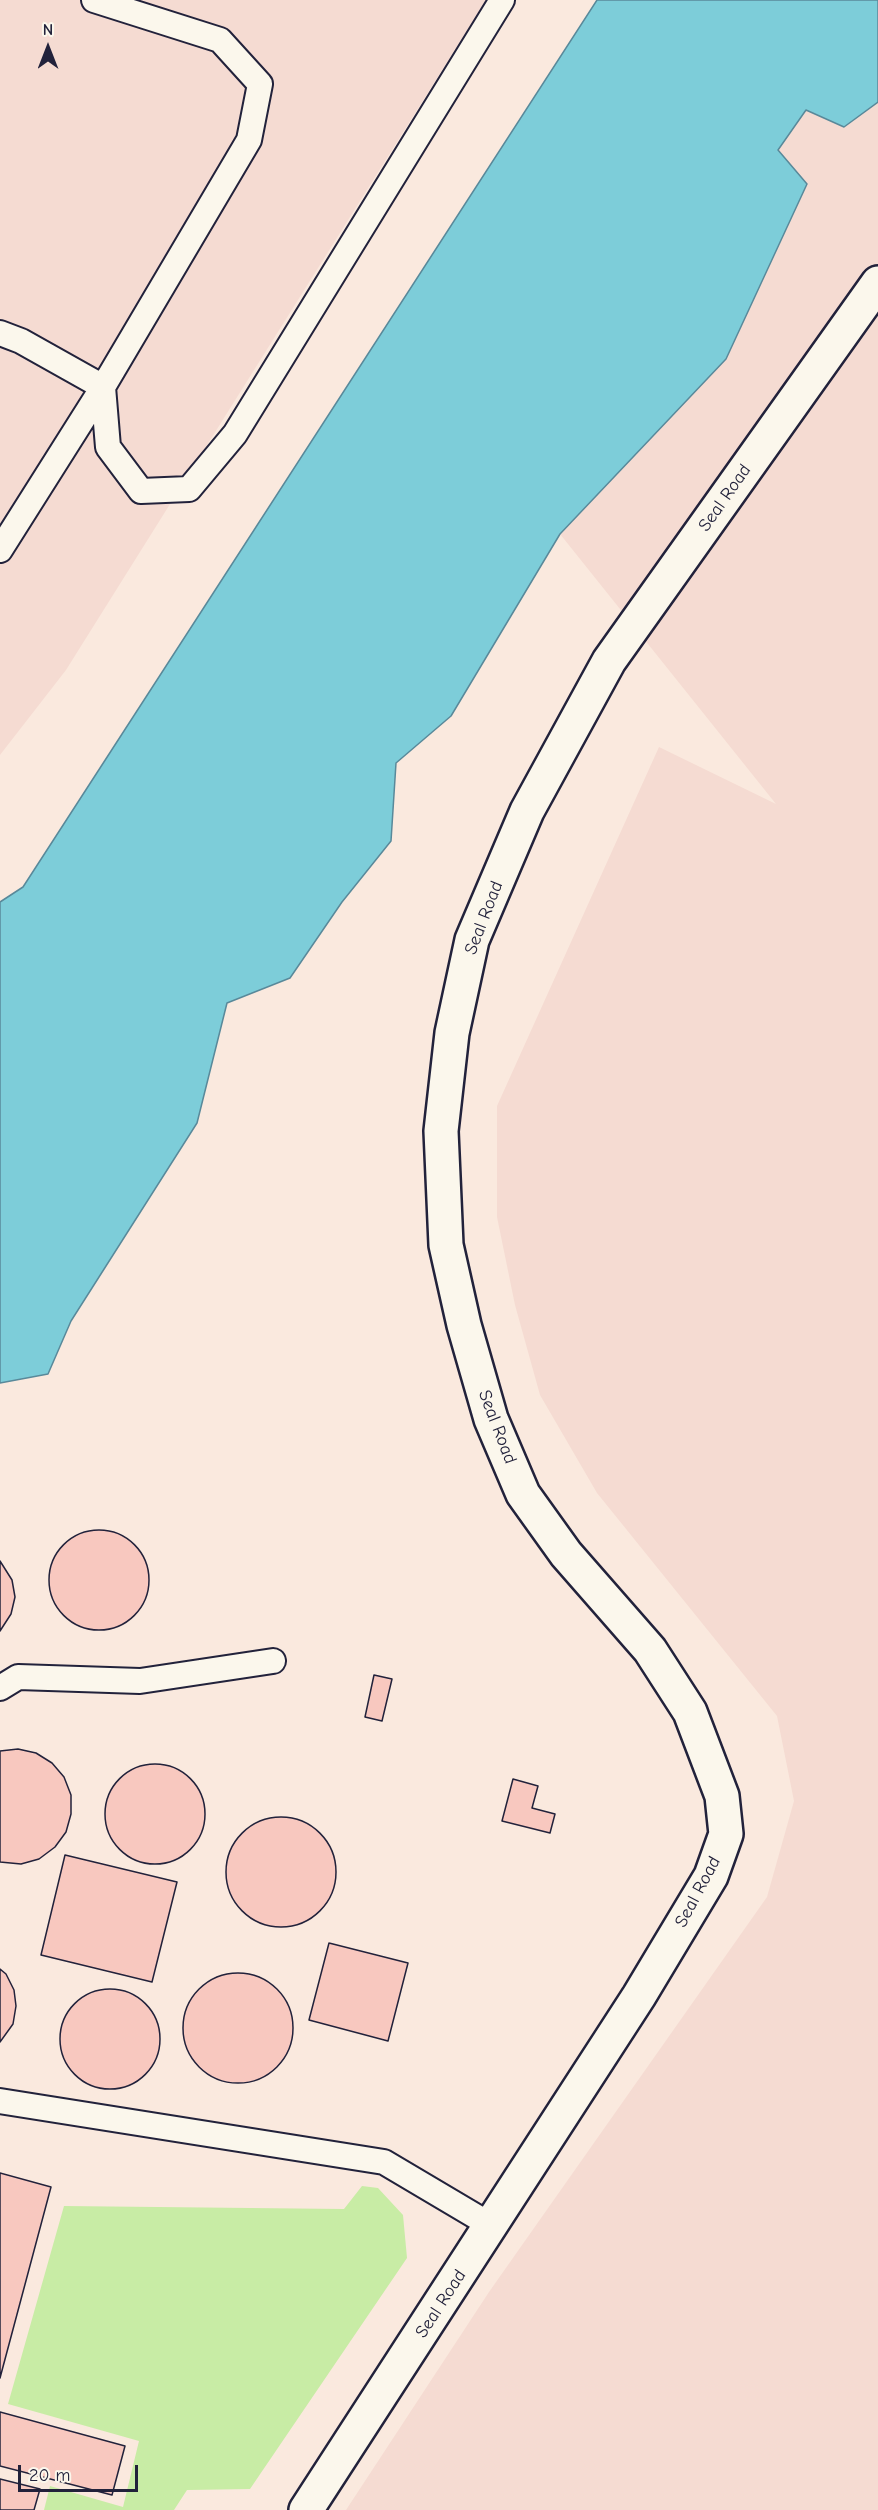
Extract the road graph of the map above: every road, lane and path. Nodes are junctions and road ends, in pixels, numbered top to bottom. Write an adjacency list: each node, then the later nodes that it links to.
1 (94, 0): 5 (lane)
2 (502, 0): 5 (lane)
3 (878, 283): 10 (street, Seal Road)
4 (0, 333): 5 (lane)
5 (103, 387): 6 (lane)
6 (0, 550)
7 (273, 1661): 8 (lane)
8 (0, 1688)
9 (0, 2101): 10 (lane)
10 (492, 2226): 11 (street, Seal Road)
11 (306, 2510)

